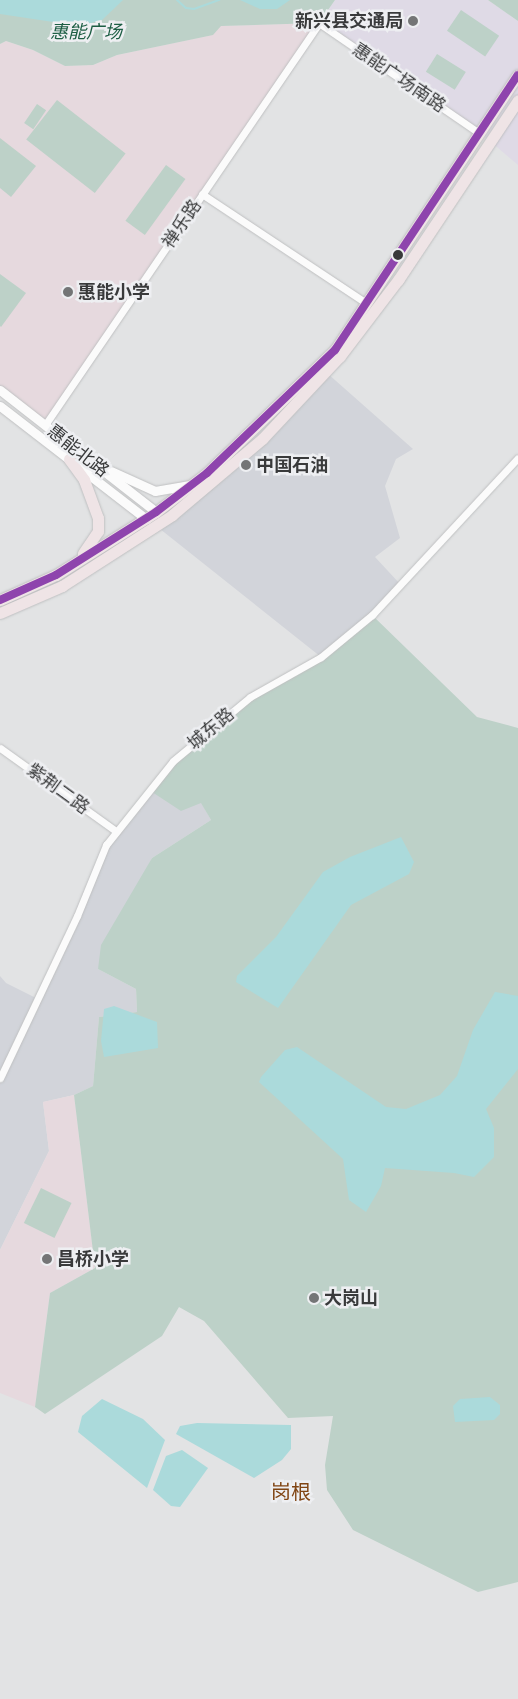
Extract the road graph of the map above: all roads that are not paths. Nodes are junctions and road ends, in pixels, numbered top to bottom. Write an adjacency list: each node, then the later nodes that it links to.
1 (319, 23): 4 (street, 惠能广场南路); 5 (street, 禅乐路)
2 (518, 75): 4 (highway)
3 (518, 100): 18 (highway)
4 (479, 133): 6 (highway)
5 (202, 194): 6 (street); 9 (street, 禅乐路)
6 (366, 303): 13 (highway)
7 (0, 390): 9 (street, 惠能北路)
8 (0, 406): 12 (street, 惠能北路)
9 (45, 425): 10 (street, 惠能北路)
10 (84, 456): 13 (street); 14 (street, 惠能北路)
11 (518, 458): 20 (street, 城东路)
12 (69, 460): 15 (street, 惠能北路); 16 (highway)
13 (207, 474): 14 (highway)
14 (156, 512): 15 (highway)
15 (146, 519): 16 (highway)
16 (75, 562): 17 (highway)
17 (0, 600)
18 (0, 613)
19 (0, 748): 20 (street, 紫荆二路)
20 (116, 831): 21 (street, 城东路)
21 (0, 1078)

